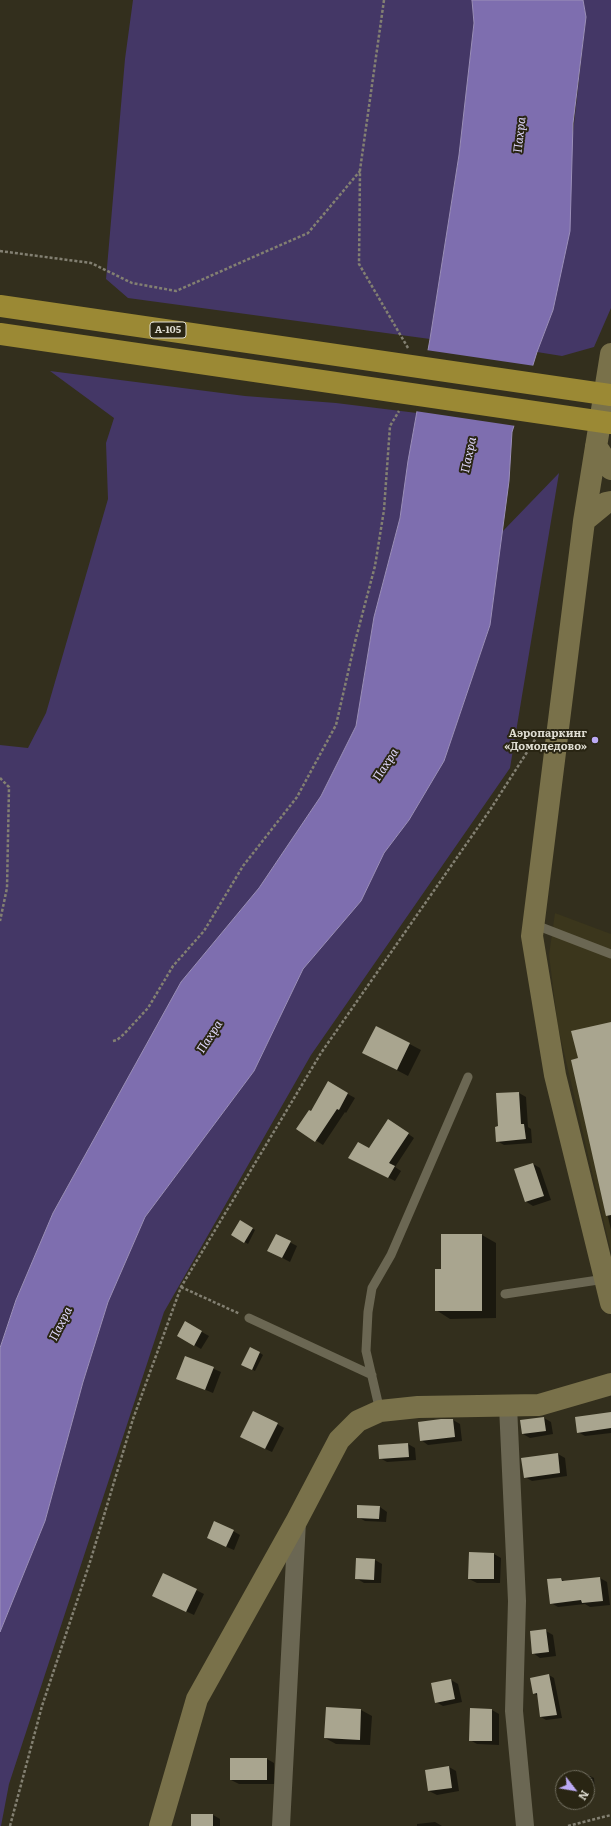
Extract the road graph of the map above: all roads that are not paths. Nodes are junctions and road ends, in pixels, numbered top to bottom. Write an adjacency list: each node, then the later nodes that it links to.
1 (0, 306): 4 (highway, А-105)
2 (0, 334): 5 (highway)
3 (611, 354): 6 (street)
4 (611, 395)
5 (611, 423)
6 (596, 446): 7 (street); 9 (street)
7 (611, 469)
8 (611, 502): 9 (street)
9 (584, 521): 10 (street)
10 (533, 924): 11 (lane); 13 (street)
11 (611, 954)
12 (468, 1077): 17 (lane)
13 (605, 1279): 14 (lane); 15 (street)
14 (505, 1294)
15 (611, 1303)
16 (249, 1318): 17 (lane)
17 (372, 1375): 20 (lane)
18 (611, 1384): 19 (street)
19 (508, 1406): 20 (street); 24 (street)
20 (380, 1412): 21 (street)
21 (297, 1520): 22 (street); 23 (street)
22 (160, 1826)
23 (282, 1826)
24 (525, 1826)

